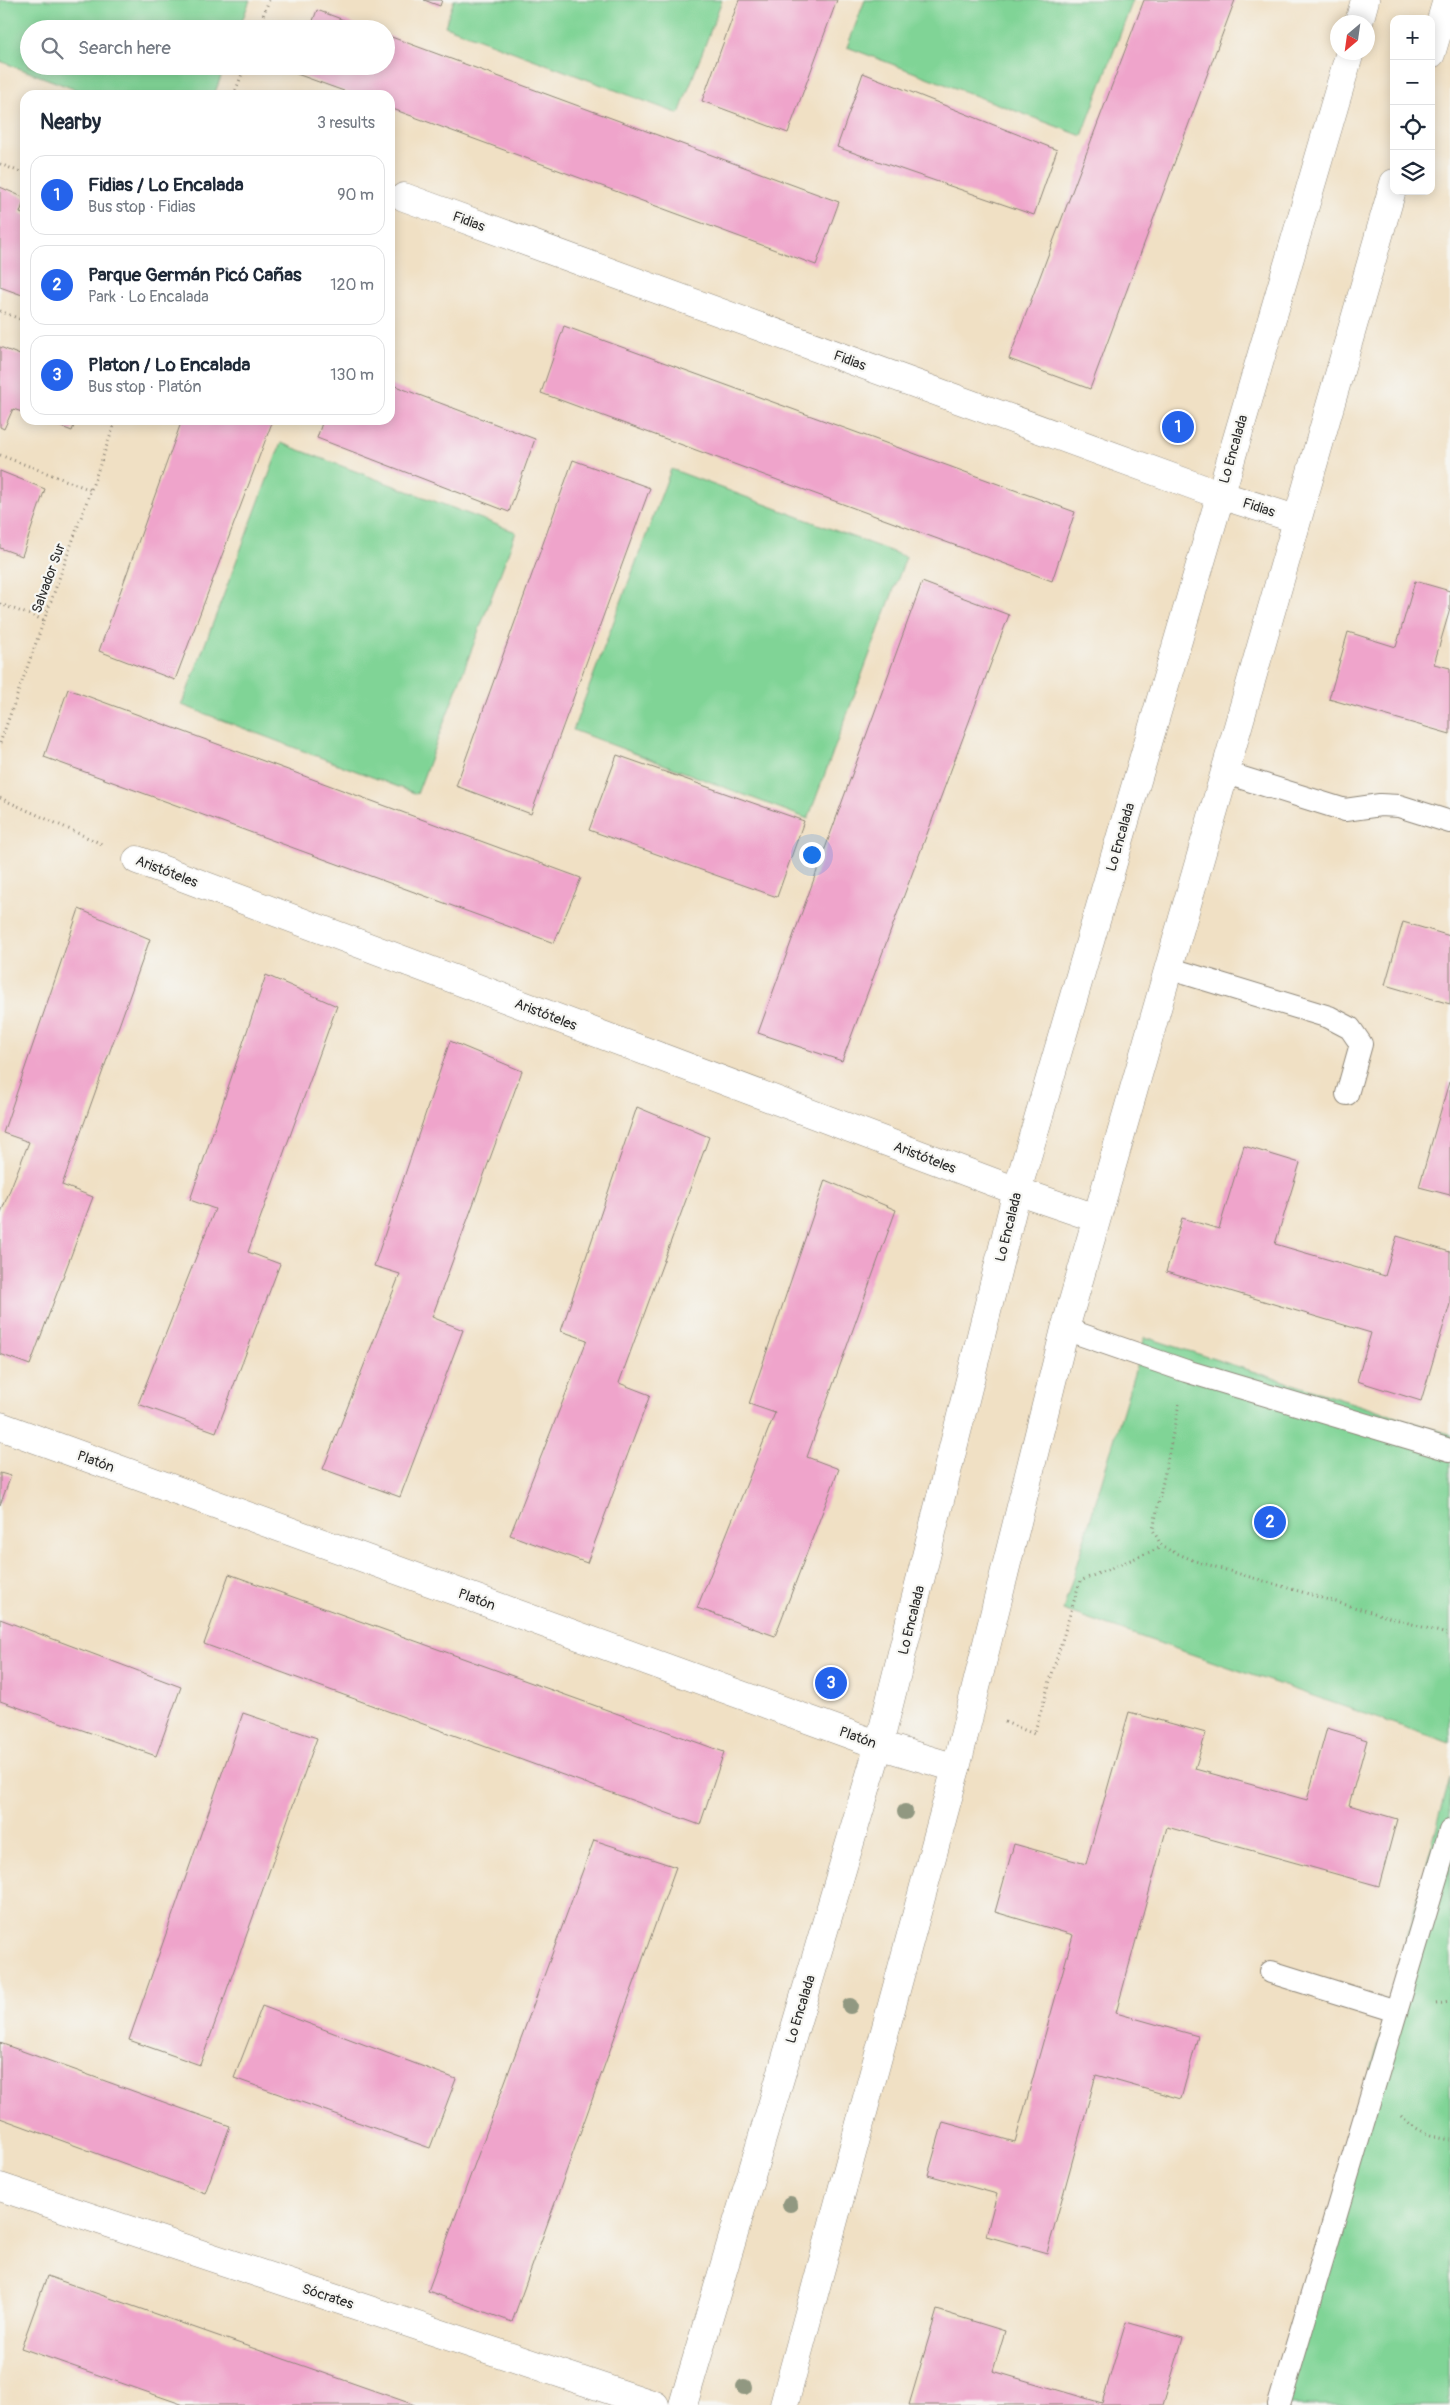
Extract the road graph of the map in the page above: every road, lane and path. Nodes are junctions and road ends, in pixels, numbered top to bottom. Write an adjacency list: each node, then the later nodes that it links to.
1 (269, 0): 5 (path)
2 (1365, 0): 4 (street)
3 (1447, 0): 6 (street)
4 (1361, 15)
5 (261, 20)
6 (1435, 40)
7 (1348, 60): 19 (street, Lo Encalada)
8 (242, 75): 9 (path)
9 (236, 90)
10 (0, 164): 11 (path)
11 (20, 172)
12 (1390, 195): 20 (street)
13 (404, 198): 19 (street, Fidias)
14 (0, 312): 15 (path)
15 (20, 319)
16 (114, 425): 18 (path, Salvador Sur)
17 (0, 456): 18 (path)
18 (91, 490): 22 (path, Salvador Sur)
19 (1220, 495): 20 (street, Fidias); 30 (street, Lo Encalada)
20 (1296, 519): 24 (street)
21 (0, 604): 22 (path)
22 (44, 620): 23 (path, Salvador Sur)
23 (0, 743)
24 (1223, 772): 26 (lane); 28 (street)
25 (0, 798): 27 (path, Aristóteles)
26 (1450, 822)
27 (137, 860): 30 (street, Aristóteles)
28 (1168, 968): 29 (lane); 31 (street)
29 (1347, 1094)
30 (1017, 1191): 31 (street, Aristóteles); 39 (street, Lo Encalada)
31 (1096, 1218): 32 (street)
32 (1065, 1329): 33 (lane); 38 (street)
33 (1186, 1372): 35 (lane); 36 (path)
34 (0, 1426): 39 (street, Platón)
35 (1450, 1450)
36 (1162, 1547): 37 (path); 38 (path)
37 (1450, 1635)
38 (970, 1709): 40 (street)
39 (879, 1745): 40 (street, Platón); 46 (street, Lo Encalada)
40 (956, 1768): 47 (street)
41 (1450, 1831): 43 (lane)
42 (1271, 1972): 43 (lane)
43 (1396, 2011): 48 (lane)
44 (0, 2186): 45 (street, Sócrates)
45 (656, 2405)
46 (683, 2405)
47 (784, 2405)
48 (1279, 2405)

